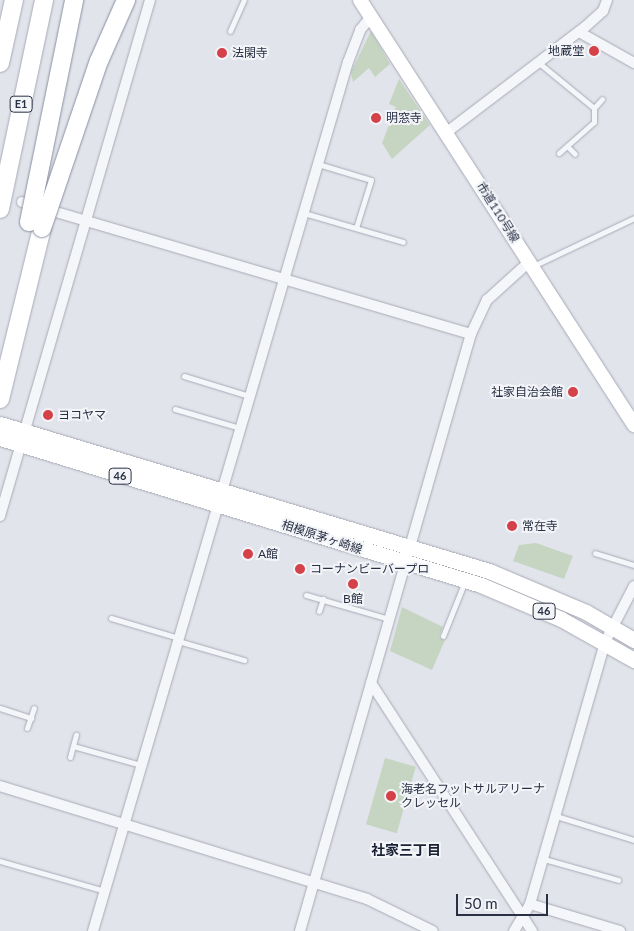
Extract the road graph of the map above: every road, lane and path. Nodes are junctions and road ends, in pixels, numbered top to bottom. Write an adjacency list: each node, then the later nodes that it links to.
1 (14, 0): 14 (highway)
2 (44, 0): 23 (highway, E1)
3 (74, 0): 27 (highway, bridge)
4 (126, 0): 27 (highway, bridge)
5 (150, 0): 26 (street)
6 (244, 0): 10 (lane)
7 (360, 0): 9 (street, 市道110号線)
8 (607, 0): 11 (street)
9 (372, 17): 17 (street, 市道110号線); 21 (street)
10 (230, 31)
11 (579, 32): 12 (street); 13 (street)
12 (539, 63): 16 (lane); 17 (street)
13 (634, 63)
14 (0, 64)
15 (602, 99): 16 (lane)
16 (594, 108): 18 (lane)
17 (447, 132): 30 (street, 市道110号線)
18 (567, 146): 19 (lane); 20 (lane)
19 (559, 153)
20 (575, 154)
21 (318, 164): 24 (street); 28 (lane)
22 (22, 202): 26 (street)
23 (0, 209)
24 (304, 213): 28 (lane); 31 (street)
25 (634, 218): 30 (lane)
26 (88, 222): 31 (street); 42 (street)
27 (35, 225): 33 (highway); 36 (highway)
28 (356, 228): 29 (lane)
29 (403, 242)
30 (530, 264): 32 (street); 39 (street, 市道110号線)
31 (284, 280): 32 (street); 35 (street)
32 (471, 334): 46 (street)
33 (0, 375)
34 (184, 376): 35 (lane)
35 (249, 396): 40 (street)
36 (0, 399)
37 (175, 409): 40 (lane)
38 (0, 424): 42 (main road, 相模原茅ヶ崎線 / 46)
39 (634, 425)
40 (240, 428): 43 (street)
41 (0, 438): 42 (main road, 相模原茅ヶ崎線 / 46)
42 (25, 438): 43 (main road, 相模原茅ヶ崎線 / 46); 44 (main road, 相模原茅ヶ崎線 / 46); 45 (street)
43 (221, 490): 44 (street); 46 (main road, 相模原茅ヶ崎線 / 46)
44 (217, 505): 48 (main road, 相模原茅ヶ崎線 / 46); 59 (street)
45 (0, 516)
46 (408, 548): 48 (street); 57 (main road, 相模原茅ヶ崎線 / 46)
47 (595, 553): 49 (lane)
48 (404, 563): 50 (main road, 相模原茅ヶ崎線 / 46); 56 (street)
49 (634, 565)
50 (465, 580): 58 (lane); 61 (main road, 相模原茅ヶ崎線 / 46)
51 (634, 586): 57 (street)
52 (306, 595): 53 (lane)
53 (323, 599): 54 (lane); 56 (lane)
54 (319, 611)
55 (111, 618): 59 (lane)
56 (389, 618): 64 (street)
57 (611, 626): 60 (main road, 相模原茅ヶ崎線 / 46); 61 (street)
58 (443, 636)
59 (178, 639): 62 (lane); 72 (street)
60 (634, 640)
61 (605, 642): 63 (main road, 相模原茅ヶ崎線 / 46); 74 (street)
62 (244, 660)
63 (634, 660)
64 (370, 683): 80 (street); 83 (street)
65 (0, 708): 67 (lane)
66 (34, 708): 67 (lane)
67 (31, 718): 68 (lane)
68 (28, 728)
69 (76, 735): 70 (lane)
70 (73, 746): 71 (lane); 72 (lane)
71 (70, 757)
72 (142, 765): 75 (street)
73 (0, 786): 75 (street)
74 (556, 816): 76 (lane); 77 (street)
75 (125, 823): 80 (street); 81 (street)
76 (634, 840)
77 (544, 859): 79 (lane); 82 (street)
78 (0, 861): 81 (lane)
79 (618, 880)
80 (314, 882): 85 (street); 86 (street)
81 (105, 891): 84 (street)
82 (530, 904): 83 (street); 89 (street)
83 (522, 916): 87 (street); 88 (street)
84 (93, 931)
85 (300, 931)
86 (433, 931)
87 (514, 931)
88 (532, 931)
89 (620, 931)

